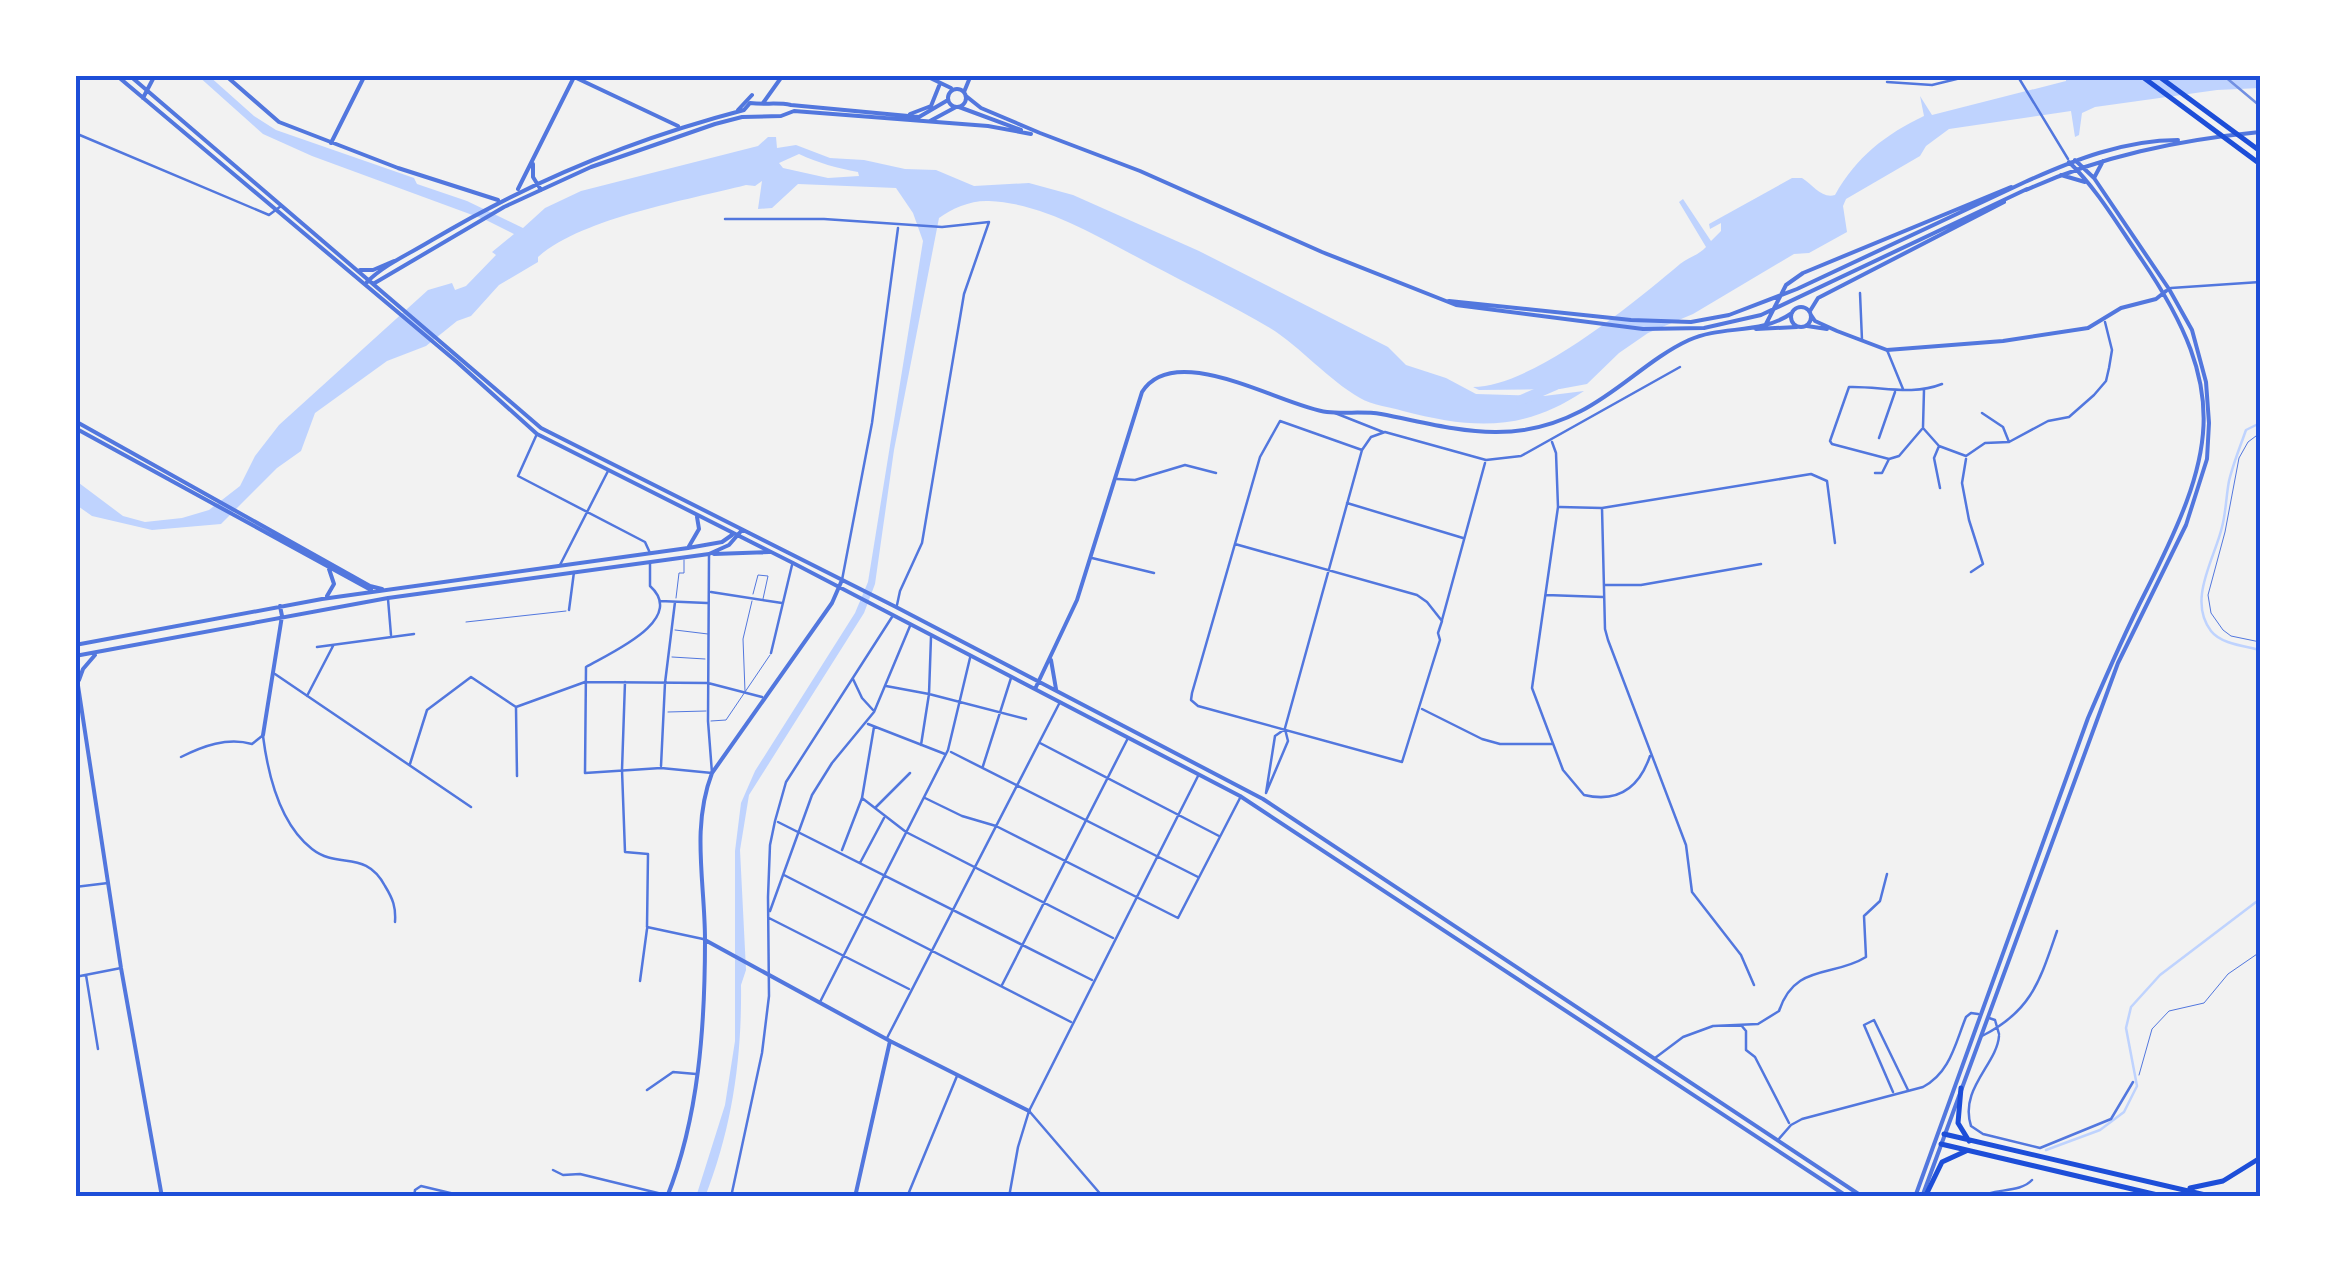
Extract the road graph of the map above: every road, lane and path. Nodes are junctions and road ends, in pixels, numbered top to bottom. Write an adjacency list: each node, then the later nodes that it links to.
1 (116, 75): 22 (street)
2 (129, 75): 19 (street)
3 (154, 75): 19 (street)
4 (225, 75): 45 (street)
5 (365, 75): 45 (street)
6 (783, 75): 20 (street)
7 (924, 75): 14 (street)
8 (971, 75): 15 (street)
9 (1973, 75): 16 (street)
10 (2017, 75): 49 (street)
11 (2140, 75): 50 (highway)
12 (2157, 75): 46 (highway)
13 (573, 76): 34 (street); 47 (street)
14 (934, 80): 17 (street); 18 (street)
15 (968, 82): 18 (street); 21 (street)
16 (1887, 82)
17 (939, 86): 23 (street); 32 (street)
18 (956, 88): 21 (street); 23 (street)
19 (147, 90): 22 (street); 62 (street)
20 (774, 91): 24 (street); 27 (street)
21 (965, 94): 28 (street); 42 (street)
22 (143, 98): 64 (street)
23 (948, 99): 28 (street); 32 (street)
24 (776, 101): 26 (street); 27 (street)
25 (749, 104): 27 (street); 29 (street); 30 (street)
26 (786, 104): 31 (street); 32 (street)
27 (760, 105)
28 (958, 107): 35 (street); 41 (street)
29 (744, 110): 30 (street); 33 (street)
30 (735, 113): 36 (street)
31 (785, 113): 33 (street); 35 (street)
32 (899, 115)
33 (748, 117): 43 (street)
34 (656, 118): 36 (street); 40 (street)
35 (925, 123): 41 (street)
36 (681, 127): 37 (street)
37 (667, 131): 40 (street); 43 (street)
38 (2260, 132): 44 (street)
39 (75, 133): 64 (street)
40 (654, 134): 54 (street)
41 (1031, 134): 42 (street)
42 (1040, 134): 75 (street)
43 (669, 139): 57 (street)
44 (2188, 140): 48 (street); 49 (street)
45 (332, 143): 59 (street)
46 (2260, 151)
47 (533, 159): 54 (street); 56 (street); 58 (street)
48 (2104, 160): 51 (street); 55 (street)
49 (2072, 161): 51 (street); 52 (street); 60 (street)
50 (2260, 164)
51 (2082, 166): 52 (street); 55 (street)
52 (2076, 169): 53 (street); 55 (street)
53 (2061, 175): 55 (street); 60 (street)
54 (548, 177): 56 (street)
55 (2091, 180): 72 (street)
56 (537, 183): 57 (street); 58 (street)
57 (541, 190): 67 (street)
58 (516, 193): 61 (street)
59 (472, 194): 61 (street); 63 (street)
60 (2000, 198): 75 (street); 75 (street); 77 (street); 79 (street)
61 (504, 199): 63 (street)
62 (282, 204): 64 (street); 68 (street)
63 (483, 210): 67 (street)
64 (276, 212): 71 (street)
65 (725, 219): 66 (street)
66 (898, 226): 138 (street); 155 (street)
67 (399, 264): 68 (street); 69 (street); 74 (street)
68 (352, 266): 69 (street)
69 (372, 281): 71 (street); 74 (street)
70 (2260, 282): 72 (street)
71 (366, 287): 74 (street)
72 (2167, 290): 78 (street); 279 (street)
73 (1860, 293): 83 (street)
74 (386, 296): 85 (street)
75 (1448, 301)
76 (1792, 313): 77 (street); 79 (street); 80 (street)
77 (1810, 313): 80 (street); 82 (street)
78 (2104, 320): 84 (street); 100 (street)
79 (1766, 324): 81 (street)
80 (1802, 326): 81 (street); 82 (street)
81 (1752, 329): 91 (street)
82 (1837, 331): 83 (street)
83 (1862, 340): 84 (street)
84 (1887, 350): 89 (street)
85 (459, 360): 97 (street); 116 (street)
86 (1680, 367): 99 (street)
87 (1942, 384): 88 (street)
88 (1924, 388): 89 (street); 94 (street)
89 (1903, 390): 90 (street)
90 (1894, 392): 98 (street); 104 (street)
91 (1334, 412): 95 (street); 109 (street)
92 (1982, 412): 100 (street)
93 (75, 425): 117 (street)
94 (1923, 428): 101 (street); 104 (street)
95 (1385, 432): 102 (street); 105 (street)
96 (2260, 433): 169 (lane)
97 (537, 434): 106 (street); 114 (street)
98 (1879, 438)
99 (1552, 440): 105 (street); 112 (street)
100 (2008, 442): 103 (street)
101 (1938, 446): 103 (street); 110 (street)
102 (1362, 450): 111 (street); 121 (street)
103 (1966, 456): 137 (street)
104 (1889, 459): 108 (street)
105 (1486, 460): 119 (street)
106 (608, 470): 114 (street); 115 (street)
107 (1216, 473): 109 (street)
108 (1875, 474)
109 (1115, 479): 127 (street)
110 (1940, 488)
111 (1347, 503): 119 (street); 134 (street)
112 (1558, 507): 113 (street); 144 (street)
113 (1602, 508): 120 (street); 139 (street)
114 (587, 512): 124 (street); 132 (street)
115 (694, 514): 118 (street); 122 (street)
116 (739, 528): 118 (street); 138 (street)
117 (266, 531): 133 (street); 140 (street)
118 (736, 535): 122 (street); 123 (street); 125 (street)
119 (1465, 538): 160 (street)
120 (1835, 543)
121 (1235, 544): 134 (street); 210 (street)
122 (688, 548): 124 (street)
123 (770, 552): 125 (street); 130 (street)
124 (650, 553): 128 (street); 129 (street)
125 (710, 554): 126 (street); 143 (street)
126 (684, 557): 128 (street); 151 (lane)
127 (1090, 558): 136 (street); 175 (street)
128 (650, 560): 135 (street); 149 (street)
129 (573, 563): 132 (street); 135 (street)
130 (793, 563): 141 (street); 153 (street)
131 (1761, 564): 139 (street)
132 (560, 565): 142 (street)
133 (329, 568): 140 (street); 150 (street)
134 (1329, 570): 160 (street); 210 (street)
135 (574, 572): 146 (street); 156 (street)
136 (1154, 572)
137 (1971, 572)
138 (844, 581): 141 (street); 155 (street)
139 (1605, 585): 145 (street)
140 (371, 588): 142 (street)
141 (841, 589): 158 (street); 196 (street)
142 (384, 591): 146 (street); 150 (street)
143 (709, 592): 147 (street); 152 (street)
144 (1546, 594): 145 (street); 214 (street)
145 (1605, 597): 217 (street)
146 (385, 598): 157 (street); 168 (street)
147 (753, 598): 148 (street); 148 (lane); 193 (lane)
148 (762, 600): 153 (street)
149 (660, 601): 151 (street); 186 (street)
150 (308, 602): 154 (street)
151 (675, 602): 152 (street); 164 (street)
152 (708, 602): 166 (street)
153 (783, 604): 174 (street)
154 (280, 606): 157 (street); 159 (street)
155 (896, 607): 184 (street)
156 (569, 610): 161 (lane)
157 (282, 616): 163 (street); 181 (street)
158 (892, 617): 162 (street); 183 (street)
159 (222, 618): 163 (street); 171 (street)
160 (1442, 621): 200 (street)
161 (466, 622)
162 (910, 626): 167 (street); 190 (street)
163 (224, 627): 173 (street)
164 (672, 630): 166 (lane); 177 (street)
165 (414, 634): 168 (street)
166 (708, 634): 179 (street)
167 (931, 636): 178 (street); 194 (street)
168 (391, 637): 170 (street)
169 (2260, 642)
170 (334, 644): 172 (street); 195 (street)
171 (75, 645)
172 (317, 647)
173 (96, 653): 176 (street); 185 (street)
174 (771, 653): 193 (lane)
175 (1052, 654): 184 (street); 192 (street)
176 (75, 656)
177 (668, 656): 179 (lane); 188 (street)
178 (970, 657): 182 (street); 197 (street)
179 (708, 659): 189 (street)
180 (75, 666): 185 (street)
181 (274, 673): 195 (street); 211 (street)
182 (1011, 677): 191 (street); 201 (street)
183 (852, 678): 204 (street); 238 (street)
184 (1039, 680): 191 (street); 192 (street)
185 (76, 682): 253 (street)
186 (585, 682): 187 (street); 199 (street); 222 (street)
187 (625, 682): 188 (street); 222 (street)
188 (665, 682): 189 (street); 202 (street)
189 (708, 683): 193 (street); 203 (street)
190 (884, 686): 194 (street); 204 (street)
191 (1035, 689): 198 (street)
192 (1056, 690): 209 (street)
193 (745, 691): 196 (street); 206 (lane)
194 (929, 694): 197 (street); 215 (street)
195 (306, 697): 219 (street)
196 (763, 698): 223 (street)
197 (960, 701): 201 (street); 216 (street)
198 (1060, 701): 212 (street); 213 (street)
199 (516, 707): 219 (street); 226 (street)
200 (1421, 709): 210 (street); 214 (street)
201 (1000, 711): 205 (street); 221 (street)
202 (665, 712): 203 (lane); 220 (street)
203 (708, 712): 206 (street)
204 (874, 712): 207 (street)
205 (1026, 718)
206 (708, 721): 223 (street)
207 (867, 724): 208 (street); 241 (street)
208 (874, 726): 215 (street); 231 (street)
209 (1132, 729): 212 (street); 230 (street)
210 (1285, 729): 230 (street); 230 (street)
211 (263, 735): 218 (street); 260 (street)
212 (1129, 736): 225 (street); 227 (street)
213 (1039, 742): 227 (street); 228 (street)
214 (1553, 744): 217 (street)
215 (921, 745): 216 (street)
216 (947, 753): 221 (street); 232 (street)
217 (1650, 754): 275 (street)
218 (181, 757)
219 (410, 765): 233 (street)
220 (661, 768): 222 (street); 223 (street)
221 (982, 768): 228 (street)
222 (622, 770): 261 (street)
223 (712, 773): 264 (street)
224 (910, 773): 234 (street)
225 (1199, 774): 229 (street); 237 (street)
226 (517, 776)
227 (1107, 780): 237 (street); 239 (street)
228 (1016, 784): 239 (street); 240 (street)
229 (1240, 796): 235 (street); 243 (street)
230 (1264, 796): 235 (street); 288 (street)
231 (862, 798): 234 (street); 244 (street)
232 (924, 798): 240 (street); 242 (street)
233 (471, 807)
234 (875, 808): 236 (street)
235 (1259, 808): 303 (street)
236 (885, 816): 242 (street); 247 (street)
237 (1178, 816): 243 (street); 245 (street)
238 (775, 821): 241 (street); 259 (street)
239 (1086, 821): 245 (street); 246 (street)
240 (996, 826): 246 (street); 248 (street)
241 (797, 830): 244 (street); 249 (street)
242 (906, 832): 248 (street); 251 (street)
243 (1219, 836): 252 (street)
244 (840, 853): 247 (street)
245 (1157, 857): 252 (street); 255 (street)
246 (1066, 862): 255 (street); 256 (street)
247 (860, 864): 251 (street)
248 (974, 867): 256 (street); 257 (street)
249 (782, 874): 258 (street); 259 (street)
250 (1887, 874): 281 (street)
251 (884, 876): 257 (street); 258 (street)
252 (1199, 878): 255 (street)
253 (110, 883): 254 (street); 269 (street)
254 (75, 887)
255 (1137, 897): 263 (street)
256 (1044, 904): 263 (street); 265 (street)
257 (953, 910): 265 (street); 266 (street)
258 (864, 916): 266 (street); 268 (street)
259 (768, 917): 268 (street); 270 (street)
260 (395, 922)
261 (647, 927): 264 (street); 273 (street)
262 (2057, 931): 282 (street)
263 (1114, 939): 274 (street)
264 (705, 940): 270 (street); 289 (street)
265 (1023, 944): 274 (street); 276 (street)
266 (932, 951): 276 (street); 277 (street)
267 (2260, 952): 291 (lane)
268 (844, 956): 277 (street); 278 (street)
269 (122, 968): 271 (street); 313 (street)
270 (766, 974): 278 (street); 316 (street)
271 (86, 975): 272 (street); 287 (street)
272 (75, 977)
273 (640, 980)
274 (1094, 981): 280 (street)
275 (1754, 985)
276 (1002, 986): 280 (street)
277 (912, 990): 286 (street)
278 (820, 1003): 286 (street)
279 (1984, 1016): 282 (street); 284 (street); 295 (street); 299 (street)
280 (1072, 1023): 297 (street)
281 (1740, 1024): 288 (street); 298 (street)
282 (1998, 1028): 283 (street); 285 (street)
283 (1989, 1032): 284 (street); 285 (street)
284 (1980, 1036): 293 (street)
285 (1999, 1036): 292 (street)
286 (888, 1040): 290 (street); 319 (street)
287 (98, 1049)
288 (1653, 1059): 300 (street)
289 (698, 1074): 294 (street); 312 (street)
290 (957, 1074): 297 (street); 320 (street)
291 (2138, 1075)
292 (2134, 1082)
293 (1961, 1088): 299 (street); 302 (highway)
294 (647, 1090)
295 (1909, 1091): 296 (street); 296 (street)
296 (1894, 1093): 298 (street)
297 (1029, 1111): 321 (street); 322 (street)
298 (1791, 1126): 300 (street)
299 (1941, 1134): 301 (street); 302 (highway)
300 (1777, 1141): 303 (street); 309 (street)
301 (1938, 1143): 304 (highway); 307 (street); 326 (street)
302 (1970, 1143): 310 (highway)
303 (1772, 1147): 311 (street)
304 (1966, 1152): 307 (highway); 329 (highway)
305 (2260, 1158): 310 (highway)
306 (553, 1170): 312 (street)
307 (1929, 1180): 327 (highway)
308 (2032, 1180): 328 (street)
309 (1842, 1184): 311 (street); 325 (street)
310 (2183, 1189): 330 (highway)
311 (1837, 1190): 323 (street); 324 (street)
312 (667, 1196)
313 (162, 1197)
314 (414, 1197): 315 (street)
315 (467, 1197)
316 (731, 1197)
317 (800, 1197): 318 (street)
318 (839, 1197)
319 (855, 1197)
320 (907, 1197)
321 (1009, 1197)
322 (1104, 1197)
323 (1832, 1197)
324 (1848, 1197)
325 (1863, 1197)
326 (1915, 1197)
327 (1924, 1197)
328 (1978, 1197)
329 (2166, 1197)
330 (2214, 1197)

